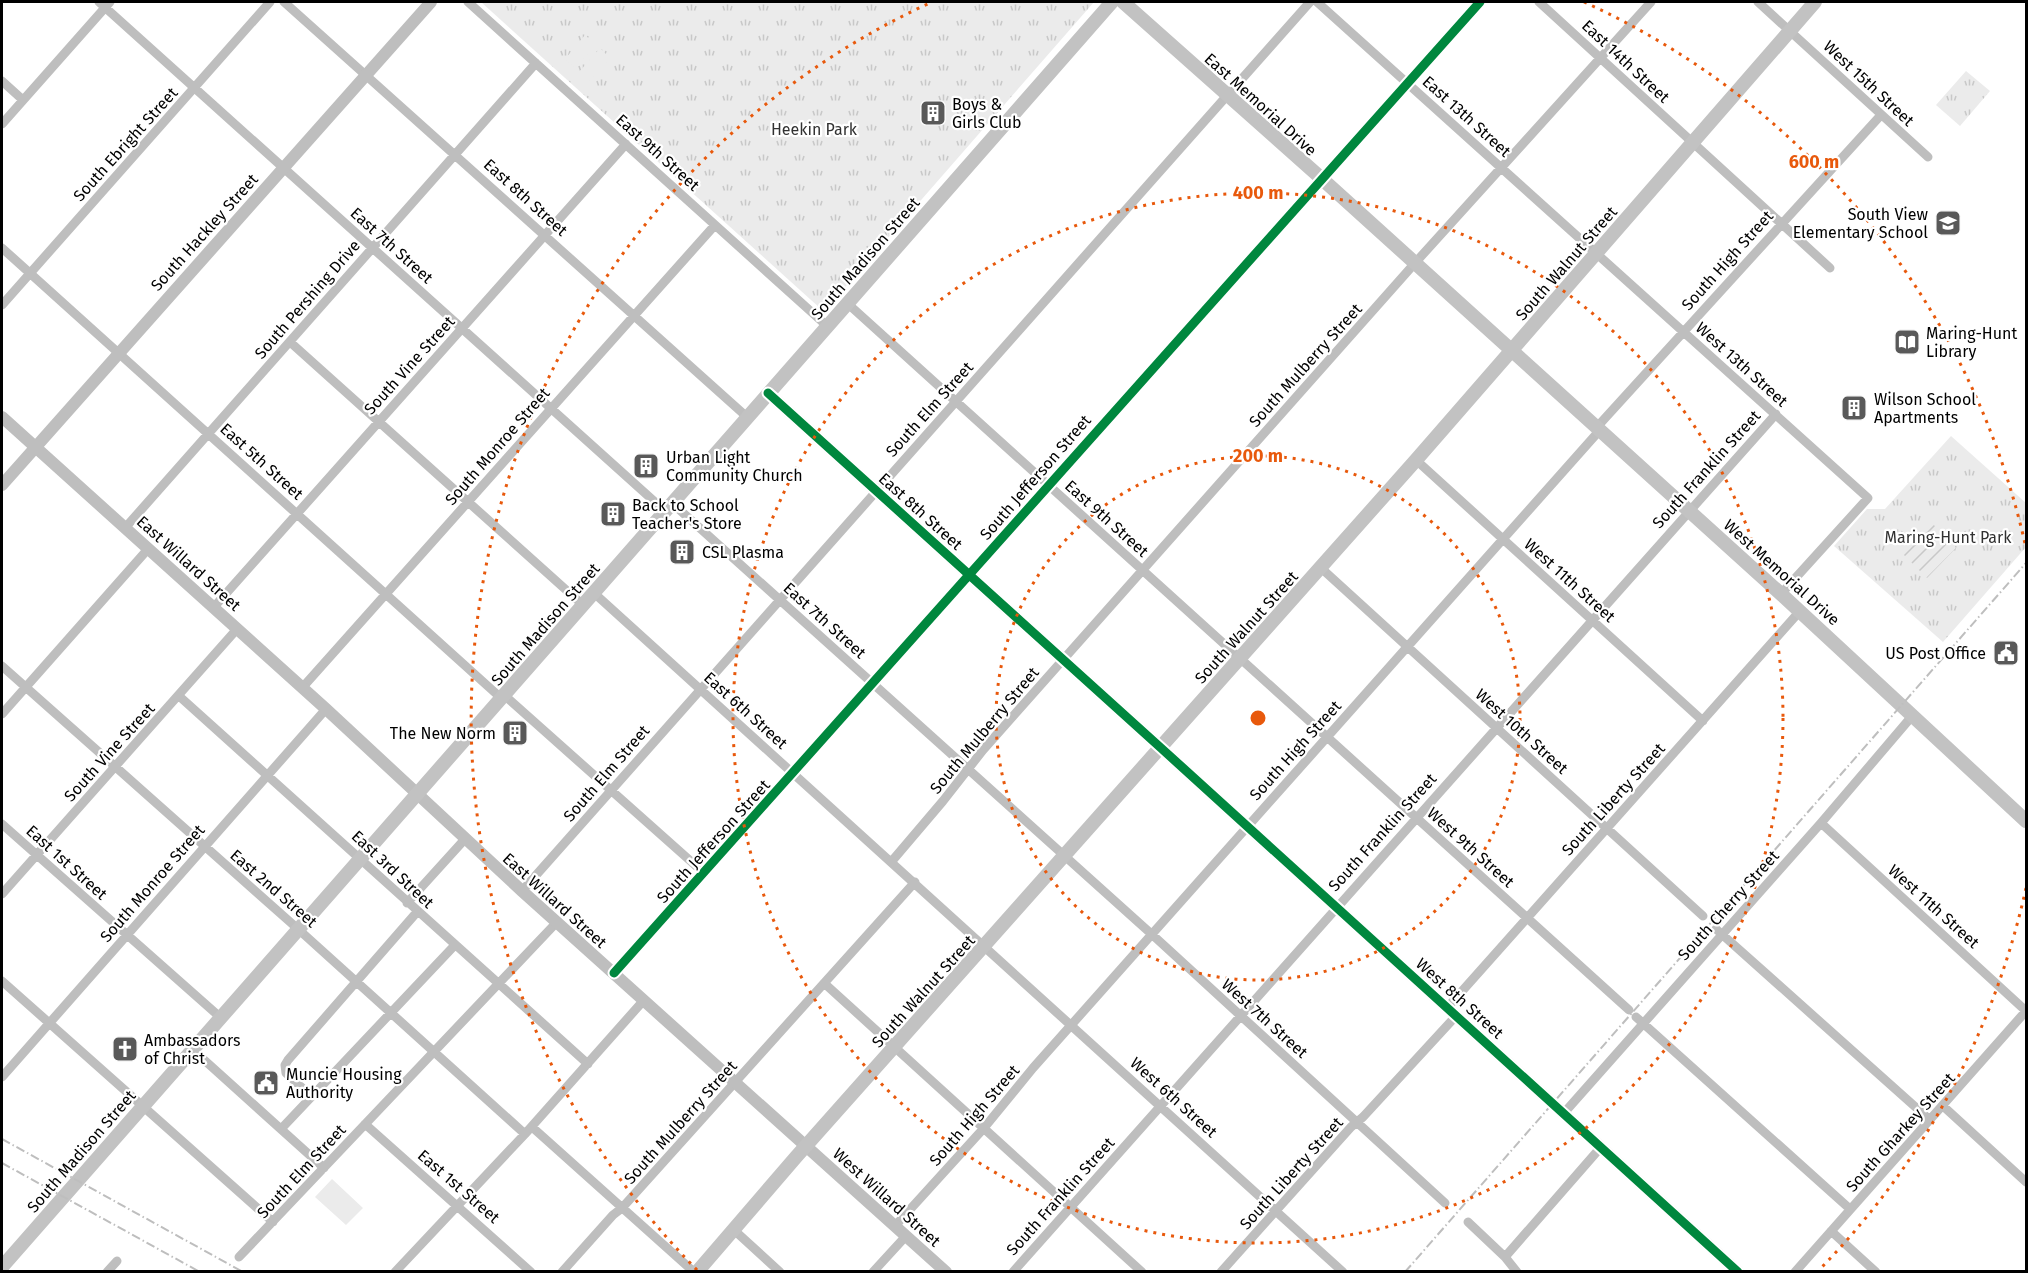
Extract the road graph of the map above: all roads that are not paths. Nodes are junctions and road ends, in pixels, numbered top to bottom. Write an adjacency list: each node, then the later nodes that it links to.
1 (270, 2): 21 (street, South Ebright Street)
2 (284, 2): 18 (street, East 8th Street)
3 (431, 2): 18 (street, South Hackley Street)
4 (468, 2): 17 (street, East 9th Street)
5 (1112, 2): 42 (main road, South Madison Street)
6 (1123, 2): 22 (main road, East Memorial Drive)
7 (1310, 2): 22 (street, South Elm Street)
8 (1317, 2): 20 (street, East 13th Street)
9 (1479, 2): 20 (street, South Jefferson Street)
10 (1539, 2): 16 (street, East 14th Street)
11 (1651, 2): 16 (street, South Mulberry Street)
12 (1758, 2): 15 (street, West 15th Street)
13 (1815, 2): 15 (main road, South Walnut Street)
14 (105, 3): 21 (street, East 7th Street); 23 (street)
15 (1790, 30): 24 (street, West 15th Street); 26 (main road, South Walnut Street)
16 (1600, 57): 26 (street, East 14th Street); 30 (street, South Mulberry Street)
17 (536, 63): 27 (street, East 9th Street); 28 (street, South Pershing Drive)
18 (366, 75): 28 (street, East 8th Street); 31 (street, South Hackley Street)
19 (2, 81): 23 (street)
20 (1407, 82): 30 (street, East 13th Street); 32 (street, South Jefferson Street)
21 (195, 88): 31 (street, East 7th Street); 41 (street, South Ebright Street)
22 (1227, 93): 32 (main road, East Memorial Drive); 52 (street, South Elm Street)
23 (23, 100): 25 (street)
24 (1881, 115): 29 (street, West 15th Street); 33 (street, South High Street)
25 (2, 124)
26 (1693, 143): 33 (street, East 14th Street); 38 (main road, South Walnut Street)
27 (626, 144): 34 (street, East 9th Street); 35 (street, South Vine Street)
28 (454, 155): 35 (street, East 8th Street); 37 (street, South Pershing Drive)
29 (1928, 158)
30 (1501, 167): 38 (street, East 13th Street); 39 (street, South Mulberry Street)
31 (283, 168): 37 (street, East 7th Street); 50 (street, South Hackley Street)
32 (1321, 178): 39 (main road, East Memorial Drive); 63 (street, South Jefferson Street)
33 (1781, 224): 40 (street, East 14th Street); 47 (street, South High Street)
34 (715, 225): 44 (street, South Monroe Street); 45 (street, East 9th Street)
35 (544, 236): 44 (street, East 8th Street); 46 (street, South Vine Street)
36 (2, 248): 41 (street, East 5th Street)
37 (373, 248): 46 (street, East 7th Street); 48 (street, South Pershing Drive)
38 (1596, 253): 47 (street, West 13th Street); 49 (main road, South Walnut Street)
39 (1415, 262): 49 (main road, East Memorial Drive); 73 (street, South Mulberry Street)
40 (1830, 268)
41 (30, 273): 43 (street, South Ebright Street); 50 (street, East 5th Street)
42 (847, 303): 45 (main road, South Madison Street); 52 (street, East 9th Street)
43 (2, 305)
44 (634, 315): 53 (street, South Monroe Street); 56 (street, East 8th Street)
45 (827, 326): 51 (main road, South Madison Street)
46 (462, 328): 53 (street, East 7th Street); 57 (street, South Vine Street)
47 (1683, 331): 54 (street, West 13th Street); 58 (street, South High Street)
48 (290, 342): 57 (street); 59 (street, South Pershing Drive)
49 (1512, 351): 58 (main road, West Memorial Drive); 61 (main road, South Walnut Street)
50 (118, 353): 59 (street, East 5th Street); 60 (street, South Hackley Street)
51 (768, 393): 56 (main road, South Madison Street); 64 (street, East 8th Street)
52 (954, 401): 63 (street, East 9th Street); 64 (street, South Elm Street)
53 (551, 408): 65 (street, South Monroe Street); 66 (street, East 7th Street)
54 (1776, 414): 67 (street, South Franklin Street); 77 (street, West 13th Street)
55 (2, 417): 60 (street, East Willard Street)
56 (747, 417): 66 (main road, South Madison Street)
57 (379, 421): 65 (street); 68 (street, South Vine Street)
58 (1598, 428): 67 (main road, West Memorial Drive); 70 (street, South High Street)
59 (208, 434): 68 (street, East 5th Street); 69 (street, South Pershing Drive)
60 (35, 447): 62 (street, South Hackley Street); 69 (street, East Willard Street)
61 (1416, 460): 70 (street, West 11th Street); 72 (main road, South Walnut Street)
62 (2, 485)
63 (1048, 485): 73 (street, East 9th Street); 74 (street, South Jefferson Street)
64 (876, 491): 74 (street, East 8th Street); 78 (street, South Elm Street)
65 (468, 502): 76 (street, South Monroe Street); 79 (street)
66 (668, 507): 75 (main road, South Madison Street); 78 (street, East 7th Street)
67 (1689, 510): 77 (main road, West Memorial Drive); 82 (street, South Franklin Street)
68 (298, 514): 76 (street, East 5th Street); 80 (street, South Vine Street)
69 (124, 528): 71 (street, East Willard Street)
70 (1503, 539): 82 (street, West 11th Street); 84 (street, South High Street)
71 (148, 549): 80 (street, East Willard Street); 89 (street)
72 (1321, 568): 84 (street, West 10th Street); 85 (main road, South Walnut Street)
73 (1142, 570): 85 (street, East 9th Street); 86 (street, South Mulberry Street)
74 (970, 574): 86 (street, East 8th Street); 88 (street, South Jefferson Street)
75 (594, 593): 79 (main road, South Madison Street); 91 (street, East 6th Street)
76 (386, 594): 90 (street, South Monroe Street); 93 (street, East 5th Street)
77 (1781, 594): 81 (main road, West Memorial Drive)
78 (780, 599): 88 (street, East 7th Street); 91 (street, South Elm Street)
79 (584, 606): 93 (main road, South Madison Street)
80 (214, 607): 83 (street, East Willard Street)
81 (1800, 611): 96 (main road, West Memorial Drive); 97 (street, South Liberty Street)
82 (1592, 620): 97 (street, West 11th Street); 98 (street, South Franklin Street)
83 (237, 628): 90 (street, East Willard Street); 92 (street, South Vine Street)
84 (1407, 646): 98 (street, West 10th Street); 99 (street, South High Street)
85 (1241, 657): 99 (street, West 9th Street); 100 (main road, South Walnut Street)
86 (1064, 660): 100 (street, East 8th Street); 102 (street, South Mulberry Street)
87 (2, 666): 89 (street, East 2nd Street)
88 (873, 682): 102 (street, East 7th Street); 103 (street, South Jefferson Street)
89 (25, 687): 95 (street); 101 (street, East 2nd Street)
90 (302, 688): 94 (street, East Willard Street)
91 (700, 689): 103 (street, East 6th Street); 105 (street, South Elm Street)
92 (179, 696): 101 (street, South Vine Street); 104 (street, East 3rd Street)
93 (503, 697): 105 (street, East 5th Street); 106 (main road, South Madison Street)
94 (326, 709): 104 (street, South Monroe Street); 106 (street, East Willard Street)
95 (2, 714)
96 (1913, 715): 108 (main road, West Memorial Drive); 109 (street, South Cherry Street)
97 (1703, 721): 112 (street, South Liberty Street)
98 (1496, 727): 107 (street, South Franklin Street); 112 (street, West 10th Street)
99 (1328, 737): 107 (street, West 9th Street); 111 (street, South High Street)
100 (1161, 748): 111 (street, West 8th Street); 116 (main road, South Walnut Street)
101 (115, 766): 114 (street, East 2nd Street); 115 (street, South Vine Street)
102 (968, 769): 116 (street, East 7th Street); 118 (street, South Mulberry Street)
103 (793, 773): 118 (street, East 6th Street); 119 (street, South Jefferson Street)
104 (268, 775): 114 (street, South Monroe Street); 117 (street, East 3rd Street)
105 (611, 790): 119 (street, East 5th Street); 121 (street, South Elm Street)
106 (417, 795): 113 (street, East Willard Street); 117 (main road, South Madison Street)
107 (1416, 817): 124 (street, South Franklin Street); 127 (street, West 9th Street)
108 (2026, 821)
109 (1821, 823): 130 (street, South Cherry Street); 142 (street, West 11th Street)
110 (2, 824): 115 (street, East 1st Street)
111 (1248, 826): 124 (street, West 8th Street); 132 (street, South High Street)
112 (1607, 828): 126 (street, West 10th Street); 127 (street, South Liberty Street)
113 (465, 839): 121 (street, East Willard Street); 123 (street)
114 (204, 846): 129 (street, East 2nd Street); 131 (street, South Monroe Street)
115 (36, 855): 122 (street, South Vine Street); 131 (street, East 1st Street)
116 (1065, 856): 132 (street, West 7th Street); 134 (main road, South Walnut Street)
117 (360, 858): 123 (street, East 3rd Street); 129 (main road, South Madison Street)
118 (892, 861): 120 (street, East 6th Street)
119 (704, 873): 135 (street, South Jefferson Street)
120 (915, 882): 134 (street, East 6th Street); 138 (street, South Mulberry Street)
121 (522, 891): 128 (street, East Willard Street)
122 (2, 894)
123 (406, 903): 125 (street, East 3rd Street)
124 (1336, 906): 144 (street, West 8th Street); 145 (street, South Franklin Street)
125 (417, 912): 133 (street, East 3rd Street); 137 (street)
126 (1703, 916)
127 (1527, 918): 141 (street, West 9th Street); 144 (street, South Liberty Street)
128 (557, 922): 135 (street, East Willard Street); 139 (street, South Elm Street)
129 (298, 928): 137 (street, East 2nd Street); 146 (main road, South Madison Street)
130 (1719, 931): 147 (street, South Cherry Street); 161 (street)
131 (126, 935): 146 (street, East 1st Street); 148 (street, South Monroe Street)
132 (1152, 935): 145 (street, West 7th Street); 149 (street, South High Street)
133 (454, 945): 139 (street, East 3rd Street); 143 (street)
134 (985, 945): 149 (street, West 6th Street); 150 (main road, South Walnut Street)
135 (614, 973): 140 (street, East Willard Street)
136 (2, 981): 148 (street)
137 (357, 982): 143 (street, East 2nd Street); 156 (street)
138 (824, 983): 150 (street); 155 (street, South Mulberry Street)
139 (499, 986): 152 (street, South Elm Street); 153 (street, East 3rd Street)
140 (644, 1000): 153 (street); 155 (street, East Willard Street)
141 (1629, 1010)
142 (2026, 1011): 159 (street, South Gharkey Street)
143 (390, 1012): 152 (street, East 2nd Street); 156 (street)
144 (1452, 1012): 160 (street, West 8th Street); 162 (street, South Liberty Street)
145 (1240, 1015): 157 (street, South Franklin Street); 162 (street, West 7th Street)
146 (220, 1017): 151 (main road, South Madison Street)
147 (1640, 1020): 160 (street, South Cherry Street); 175 (street)
148 (49, 1022): 154 (street, South Monroe Street); 158 (street)
149 (1072, 1025): 157 (street, West 6th Street); 164 (street, South High Street)
150 (895, 1047): 164 (street); 167 (main road, South Walnut Street)
151 (192, 1049): 158 (main road, South Madison Street); 165 (street)
152 (435, 1052): 163 (street, South Elm Street); 166 (street, East 2nd Street)
153 (588, 1064): 166 (street)
154 (2, 1077)
155 (736, 1082): 167 (street, East Willard Street); 174 (street, South Mulberry Street)
156 (311, 1096): 165 (street)
157 (1161, 1105): 173 (street, South Franklin Street); 176 (street, West 6th Street)
158 (142, 1106): 177 (street); 186 (main road, South Madison Street)
159 (1943, 1106): 161 (street, South Gharkey Street); 170 (street)
160 (1564, 1113): 168 (street, West 8th Street)
161 (1930, 1120): 175 (street, South Gharkey Street)
162 (1357, 1122): 171 (street, West 7th Street); 176 (street, South Liberty Street)
163 (366, 1124): 169 (street, South Elm Street); 172 (street, East 1st Street)
164 (984, 1128): 173 (street); 179 (street, South High Street)
165 (281, 1129): 169 (street)
166 (528, 1131): 172 (street); 174 (street, East 2nd Street)
167 (807, 1146): 179 (street, West Willard Street); 180 (main road, South Walnut Street)
168 (1601, 1147): 184 (street); 200 (street, West 8th Street)
169 (324, 1168): 177 (street, South Elm Street)
170 (2026, 1182)
171 (1445, 1203)
172 (459, 1206): 188 (street); 189 (street, East 1st Street)
173 (1071, 1207): 195 (street, South Franklin Street); 196 (street)
174 (622, 1208): 190 (street, South Mulberry Street); 191 (street, East 2nd Street)
175 (1850, 1209): 181 (street, South Gharkey Street)
176 (1275, 1210): 197 (street, South Liberty Street); 198 (street, West 6th Street)
177 (273, 1222): 183 (street, South Elm Street)
178 (1468, 1222): 184 (street)
179 (896, 1226): 182 (street, West Willard Street)
180 (734, 1230): 191 (main road, South Walnut Street); 192 (street)
181 (1831, 1231): 201 (street, South Gharkey Street); 202 (street)
182 (906, 1236): 193 (street); 194 (street, West Willard Street)
183 (239, 1257)
184 (1505, 1257): 199 (street)
185 (117, 1261): 187 (street)
186 (2, 1267)
187 (107, 1272)
188 (395, 1272)
189 (531, 1272)
190 (562, 1272)
191 (696, 1272)
192 (780, 1272)
193 (873, 1272)
194 (946, 1272)
195 (1013, 1272)
196 (1142, 1272)
197 (1221, 1272)
198 (1343, 1272)
199 (1516, 1272)
200 (1738, 1272)
201 (1795, 1272)
202 (1876, 1272)

